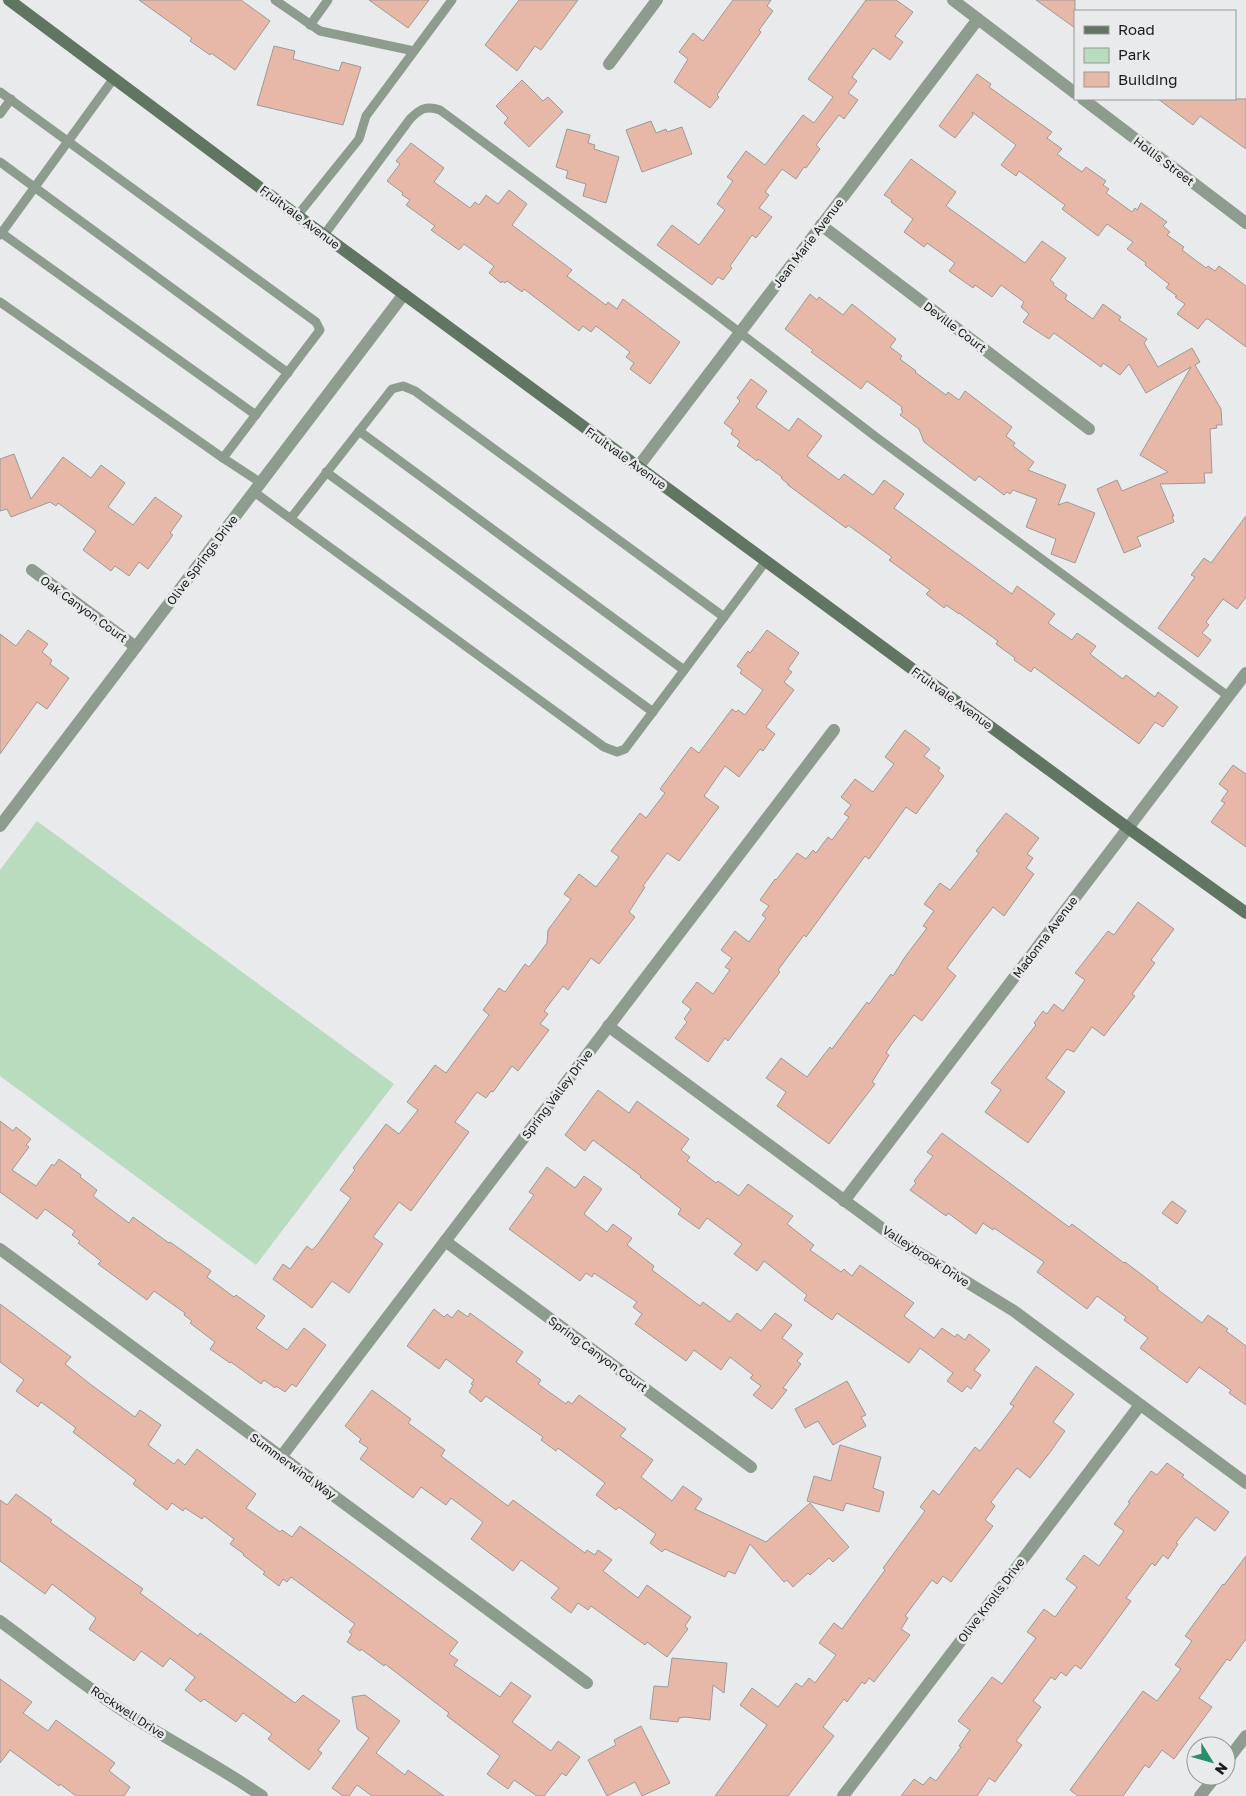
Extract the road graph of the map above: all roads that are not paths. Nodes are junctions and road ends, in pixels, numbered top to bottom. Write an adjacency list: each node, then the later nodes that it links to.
1 (8, 0): 11 (main road, Fruitvale Avenue)
2 (275, 0): 8 (lane)
3 (328, 0): 8 (lane)
4 (452, 0): 9 (lane)
5 (657, 0): 10 (street)
6 (953, 0): 7 (street)
7 (978, 20): 13 (street); 22 (street, Jean Marie Avenue)
8 (310, 25): 9 (lane)
9 (414, 51): 20 (lane)
10 (609, 64)
11 (114, 78): 17 (lane); 20 (main road, Fruitvale Avenue)
12 (0, 92): 14 (lane)
13 (1074, 92)
14 (11, 100): 16 (lane); 17 (lane)
15 (1083, 100): 21 (street, Hollis Street)
16 (0, 114)
17 (68, 141): 19 (lane); 28 (lane)
18 (0, 162): 19 (lane)
19 (34, 188): 23 (lane); 28 (lane)
20 (297, 216): 24 (main road, Fruitvale Avenue)
21 (1246, 223)
22 (822, 225): 27 (street, Jean Marie Avenue); 30 (street, Deville Court)
23 (1, 233): 29 (lane)
24 (324, 235): 25 (main road, Fruitvale Avenue); 27 (lane)
25 (404, 294): 33 (main road, Fruitvale Avenue); 35 (street, Olive Springs Drive)
26 (0, 302): 32 (lane)
27 (739, 333): 33 (street, Jean Marie Avenue); 43 (lane)
28 (288, 373): 29 (lane)
29 (256, 415): 32 (lane)
30 (1090, 429)
31 (359, 431): 34 (lane); 39 (lane); 41 (lane)
32 (223, 458): 35 (lane)
33 (638, 467): 37 (main road, Fruitvale Avenue)
34 (326, 472): 36 (lane); 44 (lane)
35 (258, 488): 36 (lane); 40 (street, Olive Springs Drive)
36 (291, 518): 44 (lane)
37 (766, 561): 39 (lane); 47 (main road, Fruitvale Avenue)
38 (32, 570): 40 (street, Oak Canyon Court)
39 (724, 617): 41 (lane)
40 (136, 647): 46 (street, Olive Springs Drive)
41 (684, 670): 44 (lane)
42 (1246, 673): 43 (street, Madonna Avenue)
43 (1228, 696): 47 (street, Madonna Avenue)
44 (653, 712)
45 (834, 730): 49 (street, Spring Valley Drive)
46 (0, 826)
47 (1128, 828): 48 (main road, Fruitvale Avenue); 50 (street, Madonna Avenue)
48 (1246, 912)
49 (608, 1026): 50 (street, Valleybrook Drive); 51 (street, Spring Valley Drive)
50 (844, 1201): 53 (street, Valleybrook Drive)
51 (445, 1241): 54 (street, Spring Valley Drive); 55 (street, Spring Canyon Court)
52 (0, 1250): 54 (street, Summerwind Way)
53 (1140, 1405): 56 (street, Valleybrook Drive); 63 (street, Olive Knolls Drive)
54 (281, 1457): 58 (street, Summerwind Way)
55 (751, 1467)
56 (1246, 1483)
57 (0, 1621): 62 (street, Rockwell Drive)
58 (587, 1683)
59 (1246, 1736): 60 (street)
60 (1236, 1749)
61 (1208, 1786): 64 (street)
62 (262, 1796)
63 (843, 1796)
64 (1200, 1796)

